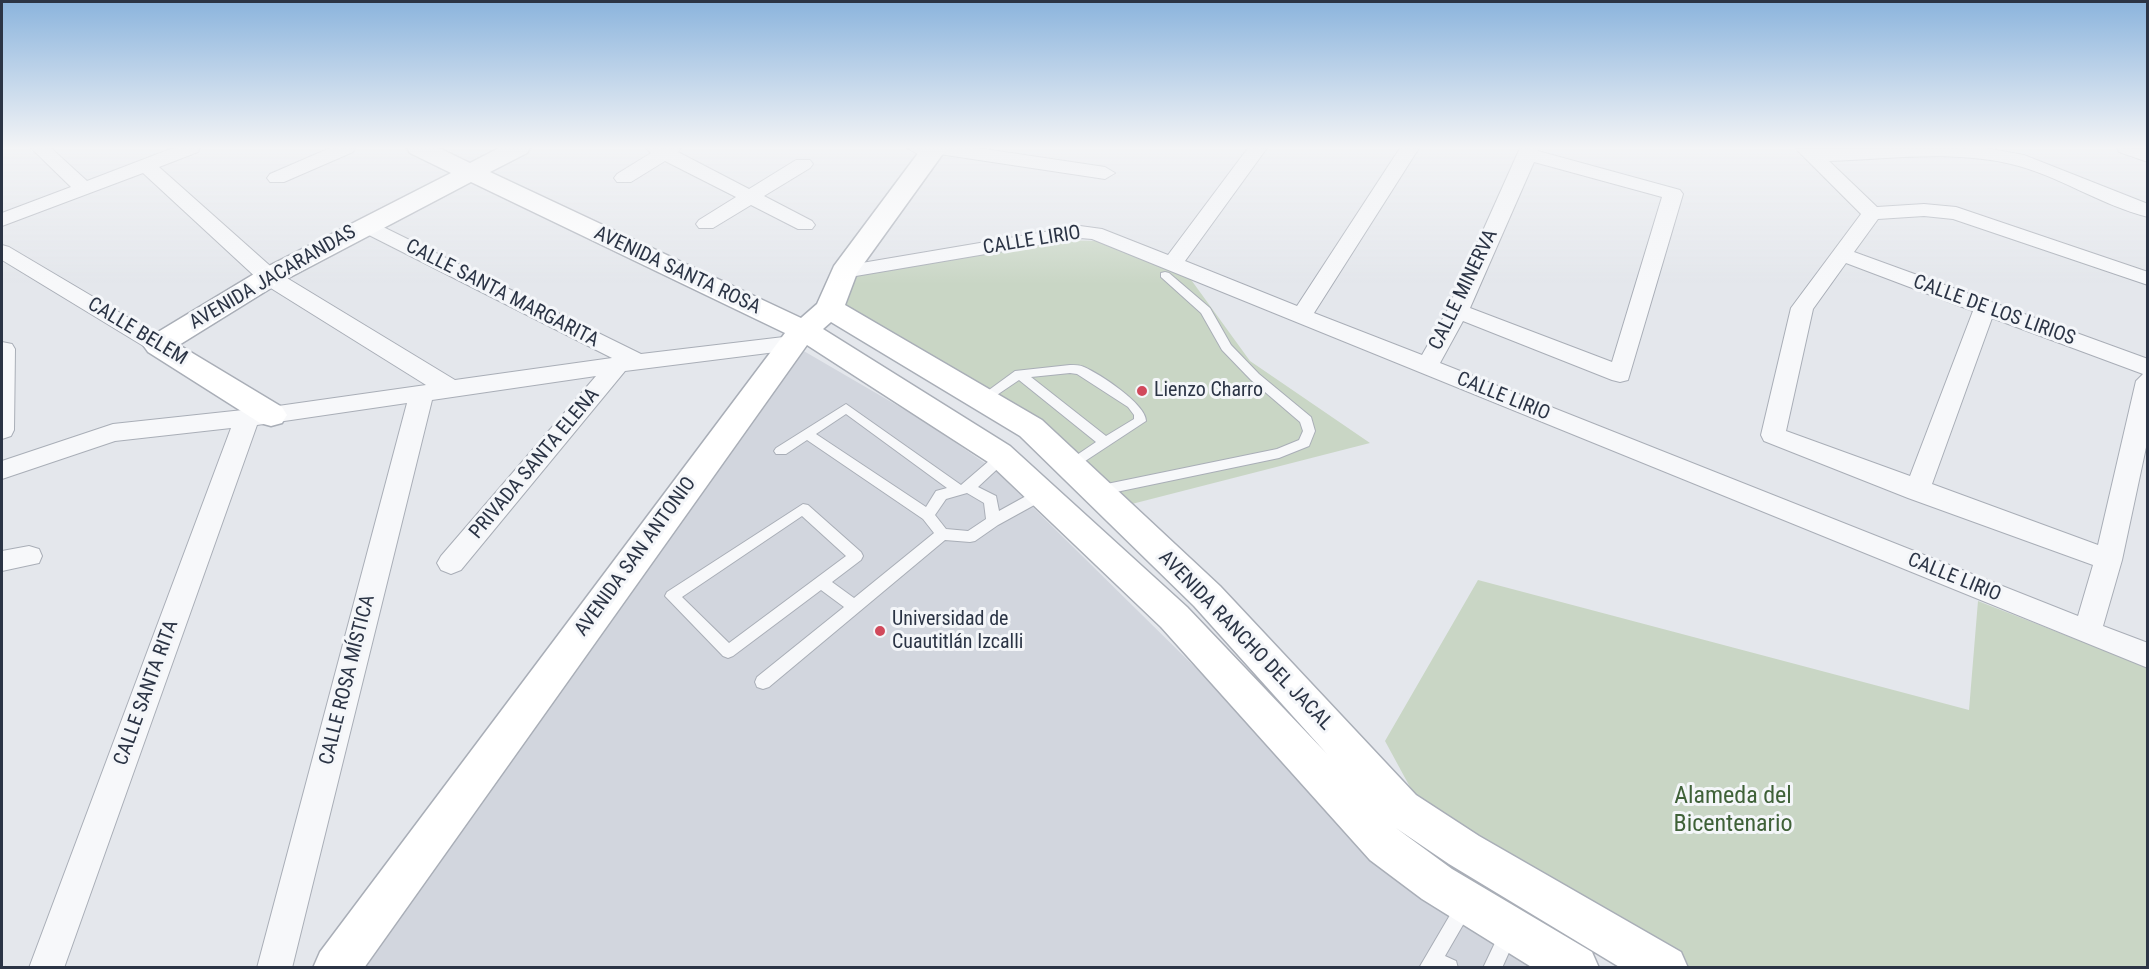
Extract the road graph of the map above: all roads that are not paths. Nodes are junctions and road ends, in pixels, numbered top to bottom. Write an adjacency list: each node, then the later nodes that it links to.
1 (73, 193): 17 (street)
2 (177, 193): 25 (street)
3 (429, 193): 20 (street, AVENIDA JACARANDAS)
4 (513, 193): 30 (street, AVENIDA SANTA ROSA)
5 (743, 193): 14 (street)
6 (756, 193): 14 (street)
7 (900, 193): 24 (street, AVENIDA SAN ANTONIO)
8 (1225, 193): 23 (street)
9 (1381, 193): 29 (street)
10 (1510, 193): 28 (street, CALLE MINERVA)
11 (1670, 193): 28 (street)
12 (1851, 193): 16 (street)
13 (2103, 193): 15 (street)
14 (750, 197): 18 (street); 19 (street)
15 (2148, 211)
16 (1872, 213): 22 (street); 26 (street)
17 (2, 220)
18 (706, 224)
19 (805, 225)
20 (366, 226): 25 (street, AVENIDA JACARANDAS); 33 (street, CALLE SANTA MARGARITA)
21 (2, 251): 31 (street, CALLE BELEM)
22 (1840, 254): 27 (street, CALLE DE LOS LIRIOS); 50 (street)
23 (1169, 269): 24 (street, CALLE LIRIO); 29 (street, CALLE LIRIO); 49 (lane)
24 (844, 272): 30 (street, AVENIDA SAN ANTONIO)
25 (269, 277): 31 (street, AVENIDA JACARANDAS); 38 (street)
26 (2148, 279)
27 (1985, 308): 35 (street, CALLE DE LOS LIRIOS); 50 (street)
28 (1458, 311): 34 (street, CALLE MINERVA)
29 (1302, 315): 34 (street, CALLE LIRIO)
30 (809, 327): 33 (street); 39 (street, AVENIDA RANCHO DEL JACAL); 45 (street, AVENIDA RANCHO DEL JACAL); 71 (street, AVENIDA SAN ANTONIO)
31 (158, 345): 40 (street, CALLE BELEM)
32 (4, 349): 41 (street)
33 (628, 363): 38 (street); 58 (street, PRIVADA SANTA ELENA)
34 (1427, 366): 63 (street, CALLE LIRIO)
35 (2148, 368)
36 (1019, 374): 39 (lane); 43 (lane); 43 (lane)
37 (2148, 381): 56 (street)
38 (437, 391): 40 (street); 70 (street, CALLE ROSA MÍSTICA)
39 (984, 398): 46 (street, AVENIDA RANCHO DEL JACAL)
40 (259, 417): 47 (street); 69 (street, CALLE SANTA RITA)
41 (2, 430)
42 (807, 434): 44 (lane); 48 (lane); 52 (lane)
43 (1105, 442): 46 (lane)
44 (781, 451)
45 (1002, 457): 48 (lane); 51 (street, AVENIDA RANCHO DEL JACAL)
46 (1070, 466): 49 (street, AVENIDA RANCHO DEL JACAL)
47 (2, 470)
48 (963, 489): 52 (lane); 53 (lane)
49 (1097, 491): 60 (street, AVENIDA RANCHO DEL JACAL)
50 (1917, 491): 56 (street)
51 (1042, 494): 53 (lane); 62 (street, AVENIDA RANCHO DEL JACAL)
52 (928, 515): 54 (lane)
53 (993, 521): 54 (lane)
54 (942, 534): 61 (lane)
55 (29, 556): 57 (street)
56 (2108, 560): 63 (street)
57 (2, 561)
58 (451, 563)
59 (821, 582): 59 (lane); 61 (lane)
60 (1207, 596): 62 (street); 74 (street, AVENIDA RANCHO DEL JACAL)
61 (854, 606): 65 (lane)
62 (1174, 617): 66 (street, AVENIDA RANCHO DEL JACAL)
63 (2087, 632): 64 (street, CALLE LIRIO)
64 (2148, 656)
65 (763, 682)
66 (1467, 902): 67 (street, AVENIDA RANCHO DEL JACAL); 68 (lane)
67 (1511, 929): 72 (lane); 73 (street, AVENIDA RANCHO DEL JACAL)
68 (1437, 965)
69 (46, 968)
70 (274, 968)
71 (336, 968)
72 (1492, 968)
73 (1576, 968)
74 (1665, 968)

